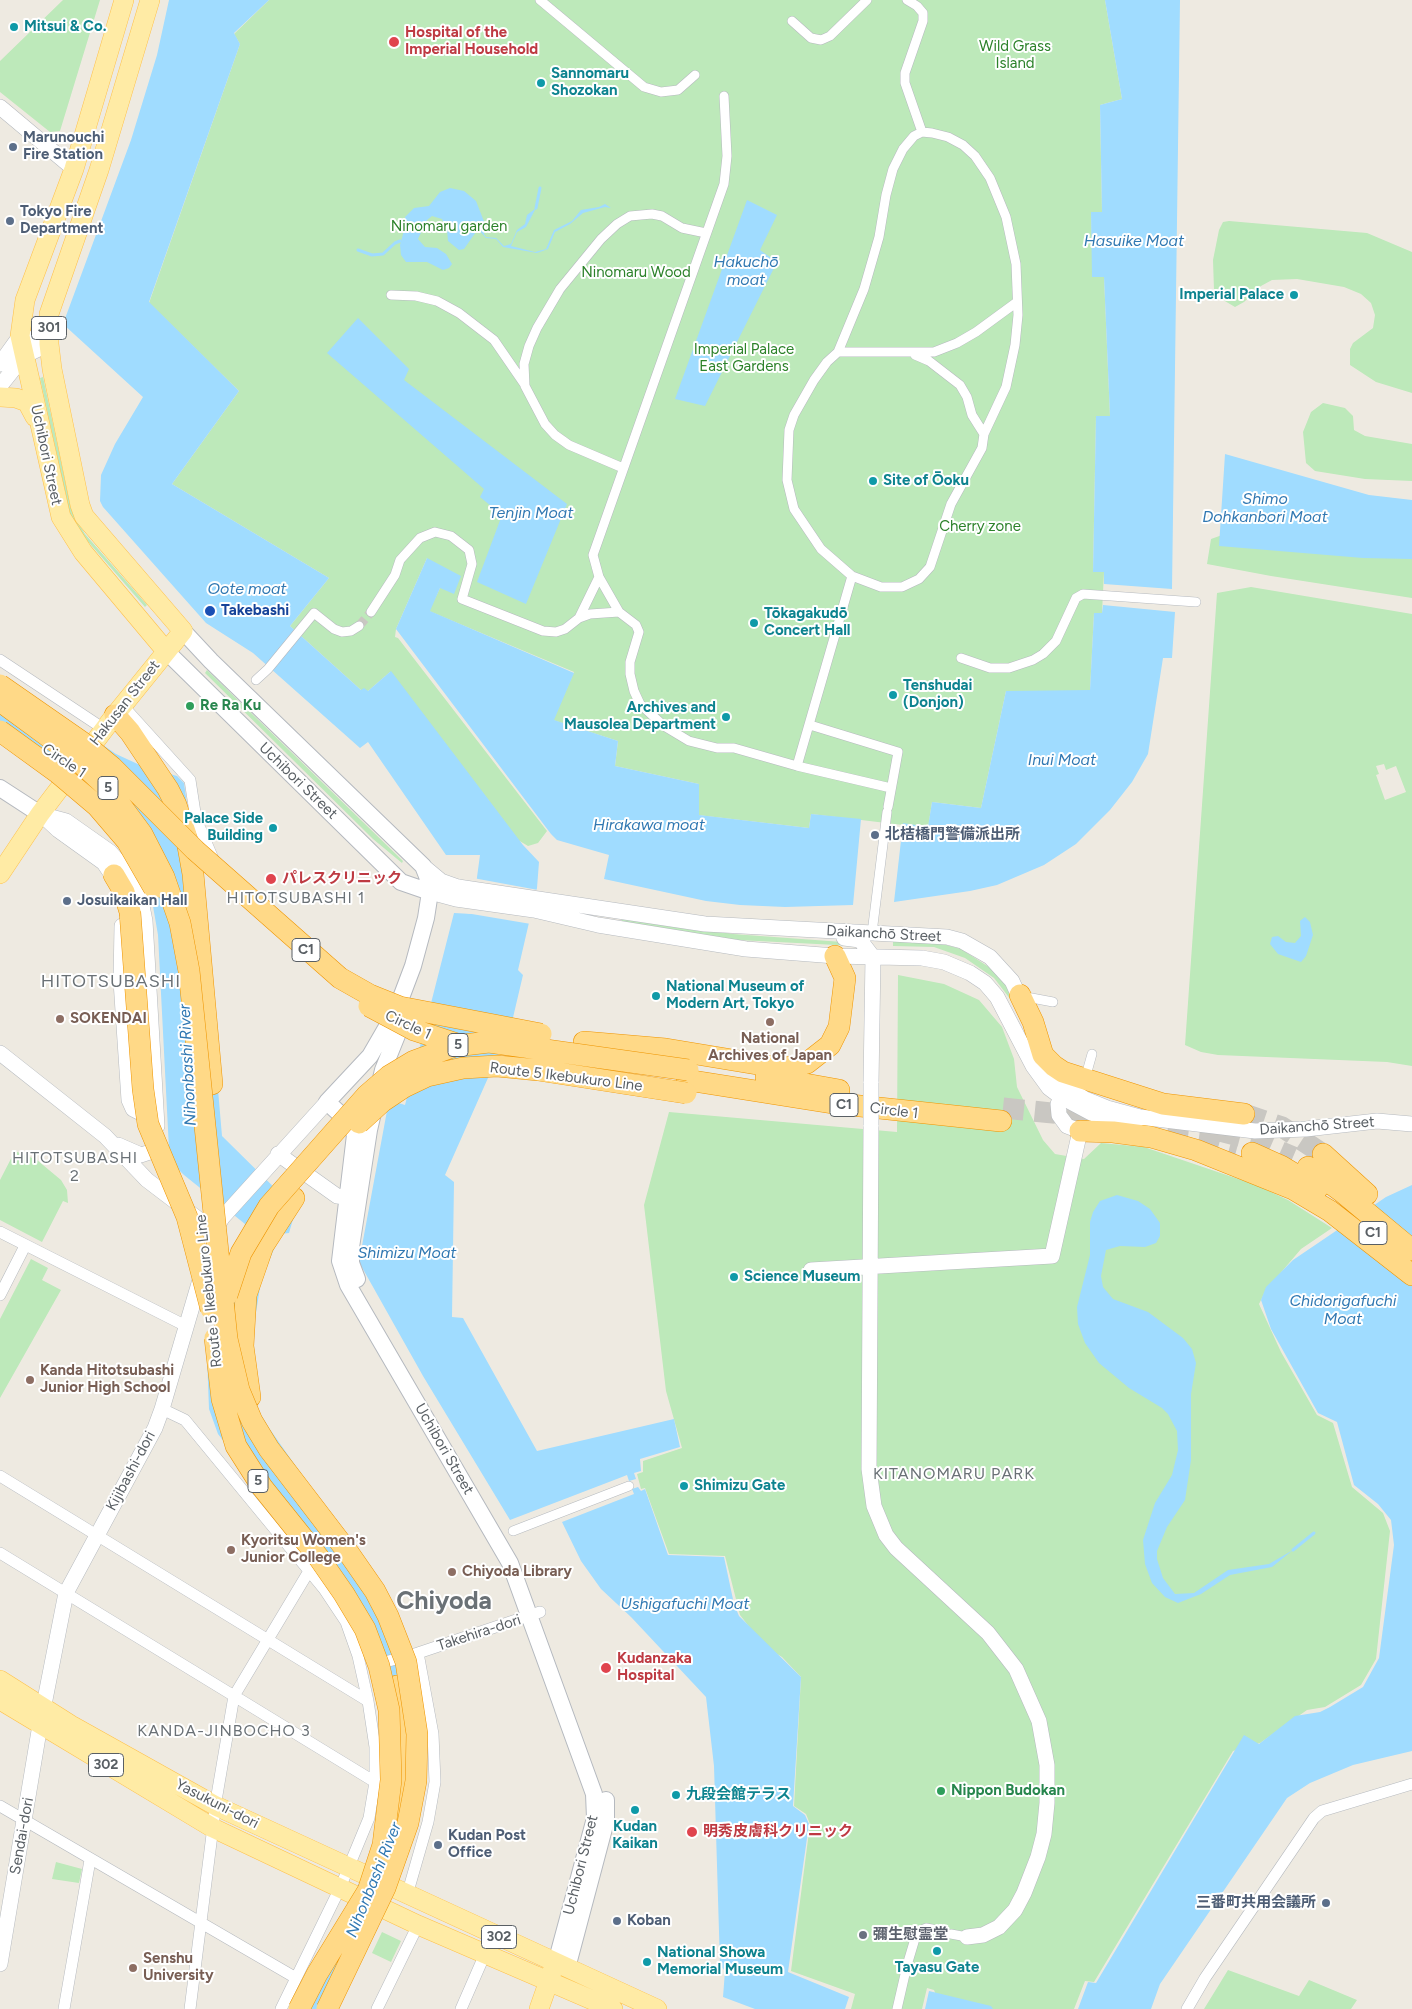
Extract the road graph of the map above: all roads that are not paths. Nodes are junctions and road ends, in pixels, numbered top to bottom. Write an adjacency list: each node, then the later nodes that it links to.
1 (124, 0): 11 (main road, Uchibori Street / 301)
2 (150, 0): 16 (main road, Uchibori Street / 301)
3 (540, 0): 7 (street)
4 (867, 0): 6 (street)
5 (907, 0): 10 (street)
6 (792, 21)
7 (695, 75)
8 (724, 96): 12 (street)
9 (0, 107): 11 (street)
10 (922, 132): 14 (street); 17 (street)
11 (74, 168): 15 (main road, Uchibori Street / 301)
12 (706, 233): 22 (street); 26 (street)
13 (391, 295): 22 (street)
14 (1018, 302): 18 (street); 25 (street)
15 (20, 336): 16 (street); 19 (main road, Uchibori Street / 301); 20 (street)
16 (49, 344): 19 (street); 34 (main road, Uchibori Street / 301)
17 (838, 352): 18 (street); 27 (street)
18 (912, 354): 25 (street)
19 (24, 356): 21 (street); 24 (main road, Uchibori Street / 301)
20 (0, 364)
21 (0, 386)
22 (525, 386): 26 (street)
23 (0, 397): 24 (main road, 301)
24 (42, 434): 35 (main road, Uchibori Street / 301)
25 (984, 434): 27 (street)
26 (623, 468): 28 (street)
27 (852, 576): 43 (street)
28 (598, 577): 31 (street); 32 (street)
29 (1196, 602): 36 (street)
30 (371, 612): 32 (street)
31 (619, 612): 32 (street); 45 (street)
32 (579, 618)
33 (359, 626): 38 (street)
34 (183, 631): 35 (main road, Hakusan Street); 49 (main road, Uchibori Street)
35 (166, 651): 42 (main road, Hakusan Street); 52 (main road, Uchibori Street)
36 (961, 658)
37 (0, 660): 42 (street)
38 (256, 680)
39 (0, 685): 66 (highway, Circle 1 / C1, bridge)
40 (0, 701): 92 (highway, Route 5 Ikebukuro Line / 5, bridge)
41 (0, 716): 66 (highway, Circle 1 / C1, bridge)
42 (109, 722): 48 (main road, Hakusan Street, bridge); 63 (street); 92 (highway, bridge)
43 (810, 725): 45 (street); 47 (street)
44 (0, 731): 95 (highway, Route 5 Ikebukuro Line / 5, bridge)
45 (797, 766): 47 (street)
46 (0, 788): 48 (main road)
47 (891, 788): 57 (street)
48 (40, 814): 50 (main road, Hakusan Street); 51 (street); 70 (street)
49 (423, 866): 52 (main road, Uchibori Street); 53 (street, Daikanchō Street)
50 (0, 874)
51 (114, 875): 70 (street); 95 (highway, bridge)
52 (430, 892): 53 (street, Daikanchō Street); 63 (main road, Uchibori Street)
53 (457, 893): 54 (street, Daikanchō Street)
54 (535, 905): 55 (street, Daikanchō Street); 58 (street, Daikanchō Street)
55 (704, 924): 56 (street, Daikanchō Street); 58 (street)
56 (798, 930): 57 (street, Daikanchō Street); 60 (street)
57 (872, 933): 61 (street, Daikanchō Street)
58 (715, 944): 59 (street, Daikanchō Street)
59 (835, 956): 60 (street, Daikanchō Street); 66 (highway)
60 (873, 957): 67 (street, Daikanchō Street); 89 (street, bridge)
61 (1020, 995): 62 (street); 67 (highway)
62 (1053, 1002)
63 (401, 1013): 69 (main road, Uchibori Street); 106 (main road, Uchibori Street)
64 (0, 1053): 75 (street)
65 (1092, 1054): 67 (street)
66 (689, 1072): 68 (highway, Route 5 Ikebukuro Line / 5); 71 (highway, Route 5 Ikebukuro Line / 5); 100 (highway, Route 5 Ikebukuro Line / 5, bridge); 123 (highway, Route 5 Ikebukuro Line / 5, bridge)
67 (1072, 1089): 72 (highway); 73 (street, Daikanchō Street); 74 (street)
68 (839, 1090): 71 (highway, Circle 1 / C1)
69 (327, 1102): 78 (street); 82 (main road, Uchibori Street)
70 (156, 1106): 76 (street)
71 (895, 1112)
72 (1244, 1114)
73 (1412, 1126)
74 (1080, 1131): 81 (highway); 89 (street)
75 (105, 1136): 76 (street); 83 (street)
76 (158, 1142): 83 (street)
77 (1252, 1153): 81 (highway, C1)
78 (278, 1154): 82 (street); 84 (street)
79 (1323, 1154): 81 (highway, C1)
80 (1293, 1157): 81 (highway, C1)
81 (1339, 1195): 86 (highway, C1); 88 (highway, C1); 90 (highway, C1); 93 (highway)
82 (347, 1197): 106 (main road, Uchibori Street)
83 (174, 1202): 84 (street)
84 (218, 1224): 96 (street, Kijibashi-dori)
85 (0, 1232): 87 (street)
86 (1412, 1236)
87 (25, 1246): 94 (street); 96 (street)
88 (1412, 1250)
89 (869, 1265): 91 (street); 130 (street)
90 (1412, 1267)
91 (812, 1270)
92 (221, 1274): 100 (highway, Route 5 Ikebukuro Line / 5, bridge)
93 (1412, 1275)
94 (0, 1295)
95 (211, 1310): 123 (highway, Route 5 Ikebukuro Line / 5, bridge)
96 (186, 1326): 97 (street, Kijibashi-dori)
97 (162, 1409): 102 (street, Kijibashi-dori); 104 (street)
98 (0, 1476): 102 (street)
99 (630, 1486): 101 (street)
100 (312, 1506): 122 (highway, Route 5 Ikebukuro Line / 5, bridge)
101 (513, 1531)
102 (98, 1535): 105 (street, Kijibashi-dori); 107 (street)
103 (0, 1552): 105 (street)
104 (309, 1571): 107 (street); 109 (street)
105 (66, 1593): 111 (street); 114 (street, Kijibashi-dori)
106 (536, 1614): 108 (street, Takehira-dori); 133 (main road, Uchibori Street)
107 (268, 1639): 111 (street); 113 (street)
108 (415, 1654): 109 (street, Takehira-dori, bridge); 124 (street)
109 (364, 1667): 113 (street)
110 (0, 1680): 114 (main road, Yasukuni-dori / 302)
111 (234, 1696): 115 (street); 118 (street)
112 (0, 1700): 114 (main road, 302)
113 (368, 1701): 115 (street)
114 (42, 1717): 118 (main road, Yasukuni-dori / 302); 119 (street, Sendai-dori); 120 (main road, 302)
115 (375, 1782): 123 (street)
116 (1412, 1784): 150 (street)
117 (0, 1806): 119 (street)
118 (216, 1806): 120 (street); 123 (main road, Yasukuni-dori / 302)
119 (25, 1821): 121 (street); 125 (street, Sendai-dori)
120 (213, 1828): 123 (main road, Yasukuni-dori / 302); 126 (street)
121 (90, 1860): 126 (street); 136 (street)
122 (396, 1862): 141 (highway, Route 5 Ikebukuro Line / 5, bridge); 142 (highway, bridge)
123 (357, 1880): 124 (main road, Yasukuni-dori / 302, bridge); 127 (main road, Yasukuni-dori / 302, bridge); 134 (street); 139 (highway, bridge); 140 (highway, Route 5 Ikebukuro Line / 5, bridge)
124 (404, 1893): 133 (main road, 302)
125 (4, 1917): 132 (street, Sendai-dori)
126 (201, 1923): 134 (street); 137 (street)
127 (418, 1925): 131 (main road, 302); 143 (street)
128 (932, 1929): 149 (street)
129 (951, 1934): 130 (street)
130 (967, 1937)
131 (485, 1954): 135 (main road, 302); 144 (street)
132 (0, 1964)
133 (561, 1965): 135 (main road); 148 (main road, 302)
134 (296, 1978): 138 (street)
135 (555, 1983): 145 (main road); 146 (main road); 147 (main road, 302)
136 (64, 2009)
137 (190, 2009)
138 (281, 2009)
139 (299, 2009)
140 (312, 2009)
141 (327, 2009)
142 (337, 2009)
143 (377, 2009)
144 (461, 2009)
145 (539, 2009)
146 (552, 2009)
147 (613, 2009)
148 (657, 2009)
149 (897, 2009)
150 (1187, 2009)

